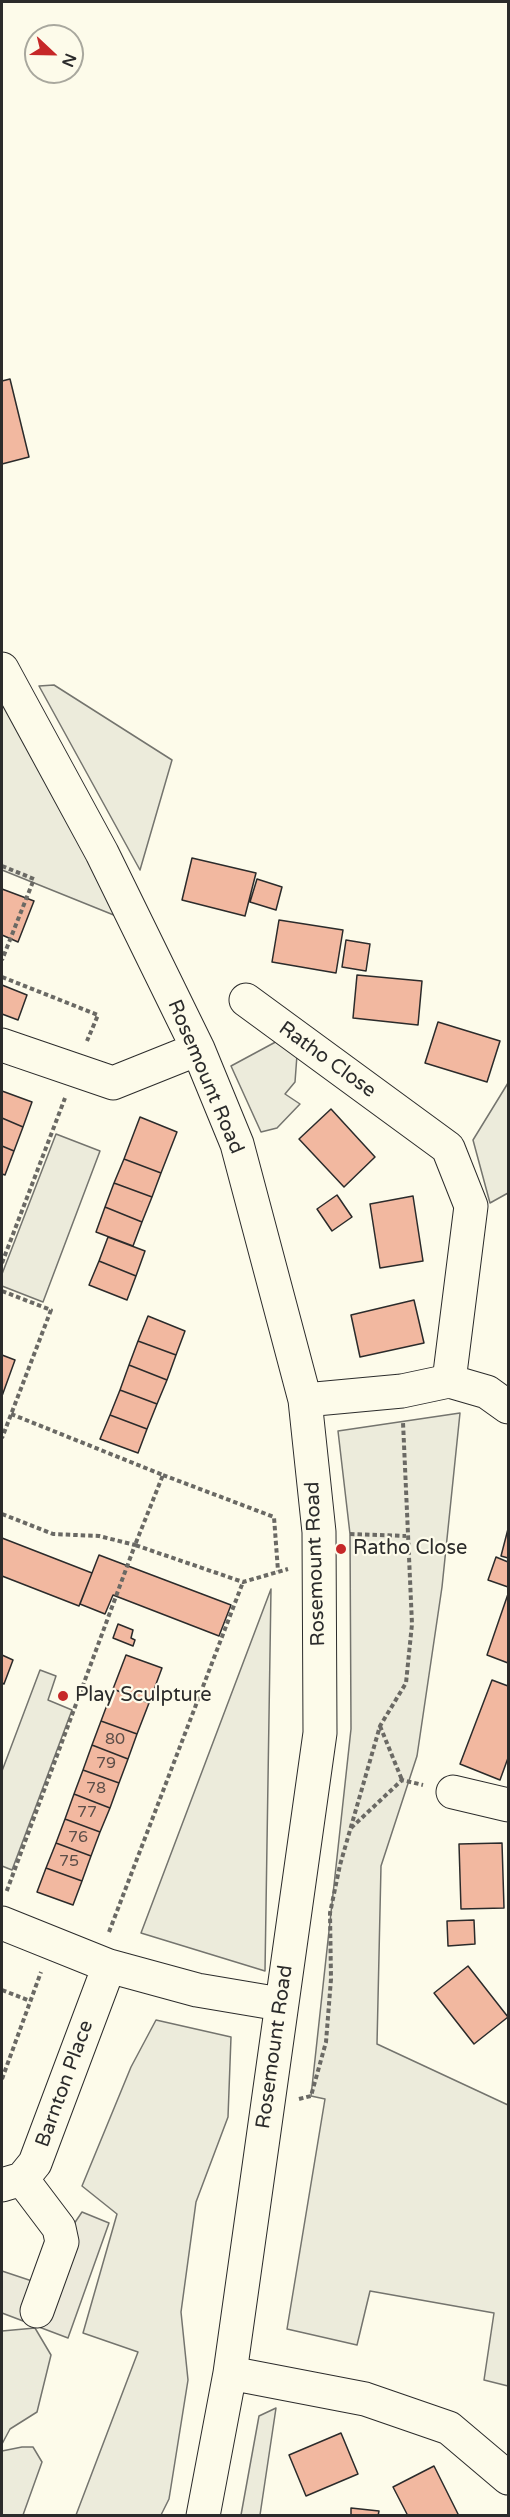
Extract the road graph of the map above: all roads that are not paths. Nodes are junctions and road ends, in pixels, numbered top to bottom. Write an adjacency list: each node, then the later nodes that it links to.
1 (2, 669): 4 (street, Rosemount Road)
2 (246, 1000): 5 (street, Ratho Close)
3 (2, 1045): 4 (street)
4 (198, 1049): 6 (street, Rosemount Road)
5 (449, 1381): 6 (street); 7 (street)
6 (305, 1400): 12 (street, Rosemount Road)
7 (508, 1407)
8 (453, 1792): 9 (street)
9 (508, 1805)
10 (4, 1909): 11 (street)
11 (104, 1963): 12 (street); 13 (street, Barnton Place)
12 (280, 2004): 15 (street, Rosemount Road)
13 (12, 2182): 14 (street)
14 (37, 2311)
15 (230, 2373): 16 (street); 17 (street, Rosemount Road)
16 (508, 2478)
17 (202, 2516)

